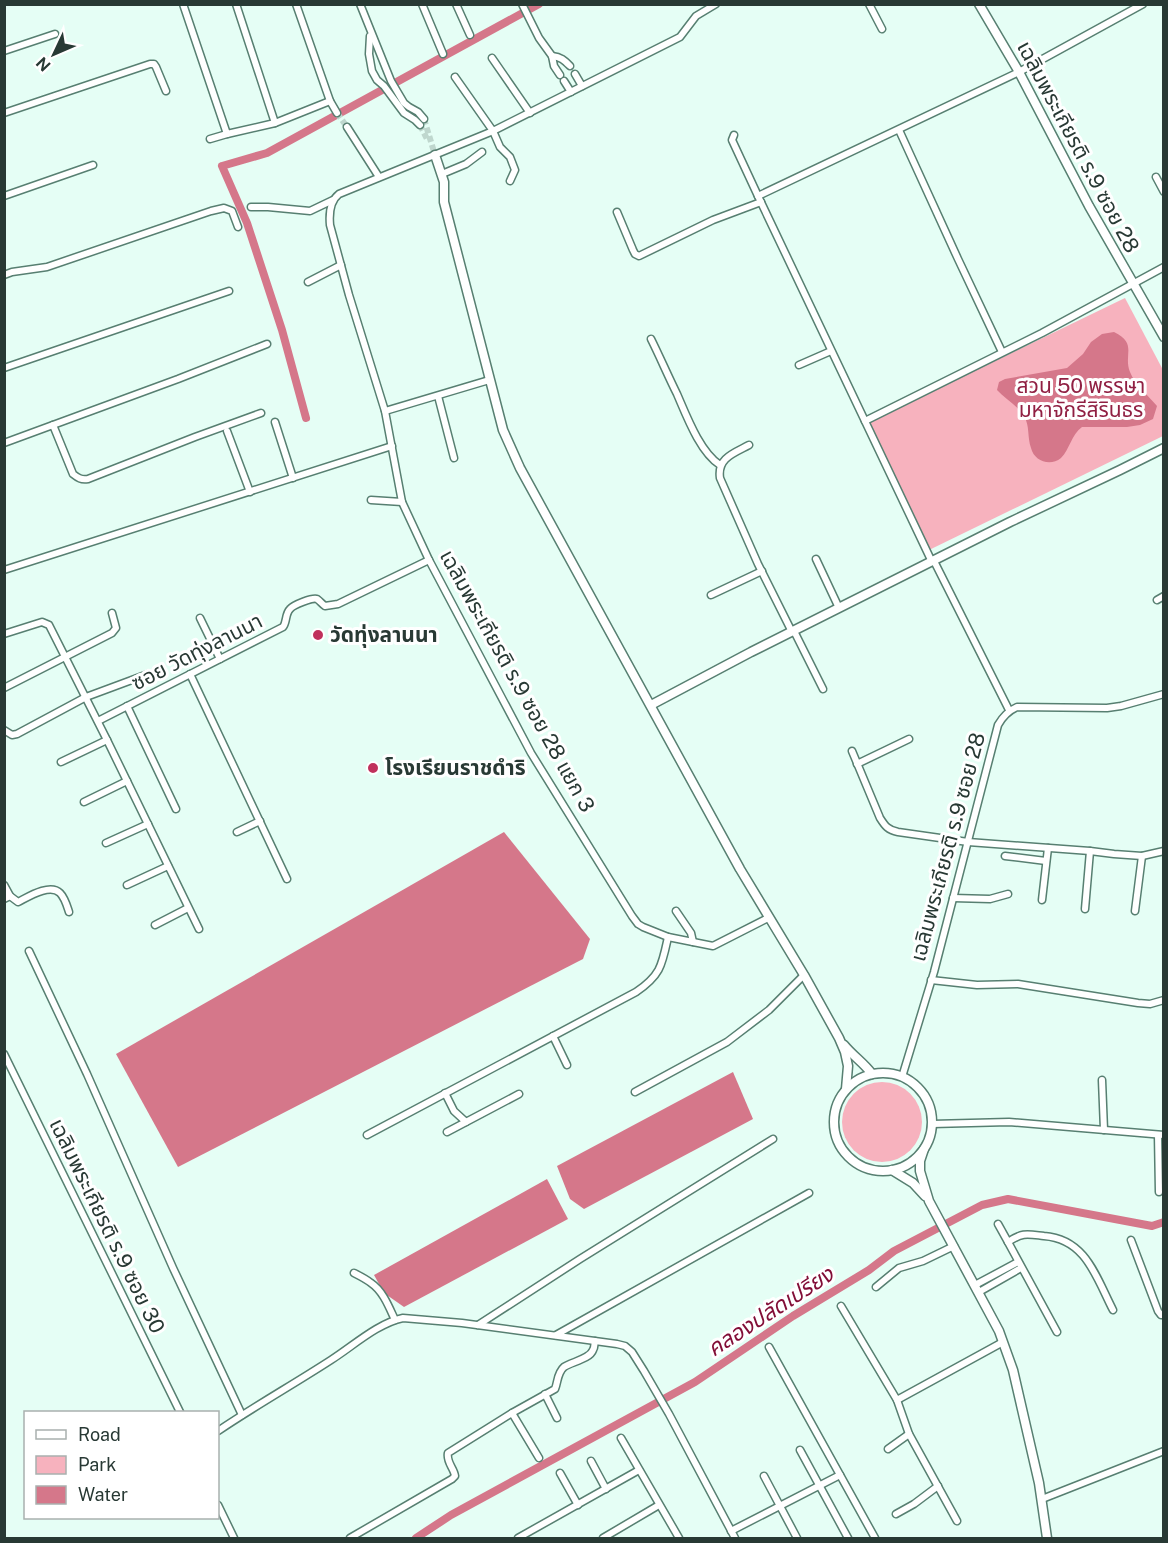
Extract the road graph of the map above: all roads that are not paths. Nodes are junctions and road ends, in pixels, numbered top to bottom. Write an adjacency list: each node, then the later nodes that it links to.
1 (183, 4): 37 (street)
2 (236, 4): 33 (street)
3 (296, 4): 28 (street)
4 (360, 4): 13 (street)
5 (422, 4): 17 (street)
6 (456, 4): 15 (street)
7 (869, 4): 12 (street)
8 (979, 4): 21 (main road, เฉลิมพระเกียรติ ร.9 ซอย 28)
9 (1143, 4): 21 (street)
10 (714, 5): 24 (street)
11 (522, 6): 18 (street)
12 (882, 29)
13 (370, 32): 27 (street); 27 (street)
14 (55, 34): 16 (street)
15 (470, 35)
16 (4, 51)
17 (442, 54)
18 (552, 56): 20 (street); 26 (street)
19 (492, 58): 31 (street)
20 (570, 66)
21 (1019, 72): 35 (street); 58 (main road, เฉลิมพระเกียรติ ร.9 ซอย 28)
22 (575, 74): 24 (street)
23 (455, 77): 36 (street)
24 (582, 86): 26 (street)
25 (166, 91): 29 (street)
26 (571, 92): 31 (street)
27 (396, 95): 32 (street)
28 (330, 101): 30 (street); 33 (street)
29 (4, 113)
30 (337, 113)
31 (530, 113): 36 (street)
32 (422, 122)
33 (275, 123): 37 (street)
34 (347, 127): 44 (street)
35 (899, 130): 49 (street); 64 (street)
36 (493, 131): 41 (street); 46 (street)
37 (227, 134): 39 (street)
38 (734, 135): 49 (street)
39 (210, 139)
40 (482, 152): 43 (street)
41 (435, 155): 43 (main road); 44 (street)
42 (93, 165): 48 (street)
43 (442, 174): 67 (main road)
44 (380, 177): 50 (street)
45 (1156, 177): 47 (street)
46 (510, 181)
47 (1164, 192)
48 (4, 196)
49 (759, 199): 52 (street); 63 (street)
50 (333, 200): 51 (street); 54 (street, เฉลิมพระเกียรติ ร.9 ซอย 28 แยก 3)
51 (251, 207)
52 (616, 212)
53 (238, 227): 56 (street)
54 (341, 265): 57 (street); 69 (street, เฉลิมพระเกียรติ ร.9 ซอย 28 แยก 3)
55 (1164, 267): 58 (street)
56 (4, 275)
57 (308, 282)
58 (1132, 284): 60 (main road, เฉลิมพระเกียรติ ร.9 ซอย 28); 64 (street)
59 (229, 291): 66 (street)
60 (1164, 337)
61 (651, 339): 80 (street)
62 (267, 344): 73 (street)
63 (831, 351): 65 (street); 71 (street)
64 (1002, 352): 71 (street)
65 (799, 366)
66 (4, 368)
67 (489, 380): 68 (street); 106 (main road)
68 (438, 396): 69 (street); 79 (street)
69 (385, 411): 77 (street, เฉลิมพระเกียรติ ร.9 ซอย 28 แยก 3)
70 (261, 413): 73 (street)
71 (864, 421): 87 (street)
72 (275, 422): 81 (street)
73 (53, 425): 75 (street)
74 (227, 431): 82 (street)
75 (4, 443)
76 (749, 445): 80 (street)
77 (392, 446): 81 (street); 84 (street, เฉลิมพระเกียรติ ร.9 ซอย 28 แยก 3)
78 (1164, 448): 87 (main road)
79 (454, 458)
80 (720, 465): 89 (street)
81 (293, 478): 82 (street)
82 (250, 492): 88 (street)
83 (371, 500): 84 (street)
84 (402, 502): 86 (street, เฉลิมพระเกียรติ ร.9 ซอย 28 แยก 3)
85 (816, 559): 93 (street)
86 (429, 560): 99 (street, ซอย วัดทุ่งลานนา); 146 (street, เฉลิมพระเกียรติ ร.9 ซอย 28 แยก 3)
87 (933, 561): 93 (main road); 108 (street)
88 (4, 570)
89 (762, 571): 90 (street); 96 (street)
90 (711, 595)
91 (1164, 596): 92 (street)
92 (1157, 600)
93 (839, 608): 96 (main road)
94 (112, 613): 98 (street)
95 (200, 618): 99 (street)
96 (793, 631): 103 (street); 106 (main road)
97 (4, 634): 98 (street)
98 (66, 657): 102 (street); 105 (street)
99 (220, 659): 101 (street, ซอย วัดทุ่งลานนา)
100 (148, 674): 105 (street)
101 (190, 674): 107 (street, ซอย วัดทุ่งลานนา); 119 (street)
102 (4, 688)
103 (823, 689)
104 (1164, 694): 108 (street)
105 (86, 697): 109 (street); 110 (street)
106 (651, 705): 143 (main road)
107 (127, 706): 109 (street, ซอย วัดทุ่งลานนา); 118 (street)
108 (1009, 710): 122 (street, เฉลิมพระเกียรติ ร.9 ซอย 28)
109 (98, 721): 112 (street)
110 (4, 730)
111 (909, 739): 115 (street)
112 (107, 740): 114 (street); 116 (street)
113 (852, 751): 115 (street)
114 (61, 762)
115 (857, 764): 122 (street)
116 (128, 781): 117 (street); 120 (street)
117 (84, 802)
118 (176, 809)
119 (260, 822): 121 (street); 131 (street)
120 (148, 824): 123 (street); 130 (street)
121 (237, 832)
122 (968, 842): 124 (street); 136 (street, เฉลิมพระเกียรติ ร.9 ซอย 28)
123 (106, 843)
124 (1048, 848): 125 (street); 129 (street)
125 (1090, 851): 128 (street); 139 (street)
126 (1164, 851): 128 (street)
127 (1005, 856): 129 (street)
128 (1142, 856): 141 (street)
129 (1046, 861): 137 (street)
130 (168, 866): 133 (street); 138 (street)
131 (287, 879)
132 (4, 885): 135 (street)
133 (127, 885)
134 (1008, 894): 136 (street)
135 (7, 898): 142 (street)
136 (953, 898): 150 (street, เฉลิมพระเกียรติ ร.9 ซอย 28)
137 (1042, 900)
138 (188, 908): 144 (street); 145 (street)
139 (1085, 909)
140 (676, 911): 147 (street)
141 (1135, 911)
142 (69, 912)
143 (768, 918): 147 (street, เฉลิมพระเกียรติ ร.9 ซอย 28 แยก 3); 149 (main road)
144 (155, 926)
145 (199, 930)
146 (668, 937): 147 (street, เฉลิมพระเกียรติ ร.9 ซอย 28 แยก 3); 152 (street)
147 (693, 942)
148 (29, 951): 197 (street)
149 (804, 975): 153 (main road); 160 (street)
150 (931, 980): 151 (street); 157 (street, เฉลิมพระเกียรติ ร.9 ซอย 28)
151 (1164, 1000)
152 (553, 1036): 155 (street); 161 (street)
153 (839, 1038): 156 (main road); 159 (main road)
154 (4, 1054): 195 (street, เฉลิมพระเกียรติ ร.9 ซอย 30)
155 (567, 1065)
156 (872, 1074): 157 (main road); 159 (main road)
157 (902, 1077): 164 (main road)
158 (1102, 1080): 165 (street)
159 (846, 1089): 171 (main road)
160 (635, 1092)
161 (445, 1093): 163 (street); 167 (street)
162 (519, 1094): 163 (street)
163 (466, 1122): 166 (street)
164 (932, 1124): 165 (street); 170 (main road)
165 (1104, 1130): 168 (street)
166 (447, 1132)
167 (367, 1135)
168 (1161, 1135): 172 (street)
169 (773, 1139): 187 (street)
170 (924, 1149): 171 (main road); 174 (main road)
171 (892, 1170): 174 (main road)
172 (1159, 1192)
173 (809, 1193): 189 (street)
174 (929, 1201): 178 (main road)
175 (998, 1224): 177 (street)
176 (1131, 1240): 185 (street)
177 (1008, 1242): 179 (street); 184 (street)
178 (954, 1246): 181 (street); 182 (main road)
179 (1020, 1265): 182 (street); 188 (street)
180 (354, 1273): 186 (street)
181 (876, 1287)
182 (977, 1288): 191 (main road)
183 (841, 1306): 194 (street)
184 (1113, 1310)
185 (1164, 1315)
186 (395, 1320): 187 (street); 197 (street)
187 (477, 1325): 189 (street)
188 (1057, 1332)
189 (555, 1336): 190 (street)
190 (595, 1341): 193 (street); 221 (street)
191 (1004, 1342): 194 (street); 214 (main road)
192 (769, 1347): 209 (street)
193 (545, 1394): 196 (street); 198 (street)
194 (897, 1400): 200 (street)
195 (179, 1411)
196 (512, 1413): 205 (street); 223 (street)
197 (242, 1415): 199 (street)
198 (557, 1418)
199 (219, 1430)
200 (909, 1434): 202 (street); 212 (street)
201 (621, 1438): 207 (street)
202 (888, 1449)
203 (800, 1450): 211 (street)
204 (1164, 1451): 214 (street)
205 (539, 1458)
206 (591, 1461): 213 (street)
207 (639, 1470): 213 (street); 216 (street)
208 (560, 1473): 215 (street)
209 (840, 1475): 211 (street); 230 (street)
210 (764, 1476): 218 (street)
211 (819, 1485): 218 (street); 229 (street)
212 (938, 1486): 219 (street); 220 (street)
213 (606, 1489): 215 (street)
214 (1042, 1499): 231 (main road)
215 (578, 1505): 224 (street)
216 (659, 1505): 225 (street); 226 (street)
217 (219, 1507): 222 (street)
218 (780, 1507): 221 (street); 228 (street)
219 (896, 1514)
220 (957, 1521)
221 (731, 1532): 227 (street)
222 (234, 1539)
223 (350, 1539)
224 (518, 1539)
225 (603, 1539)
226 (679, 1539)
227 (735, 1539)
228 (797, 1539)
229 (848, 1539)
230 (875, 1539)
231 (1047, 1539)

